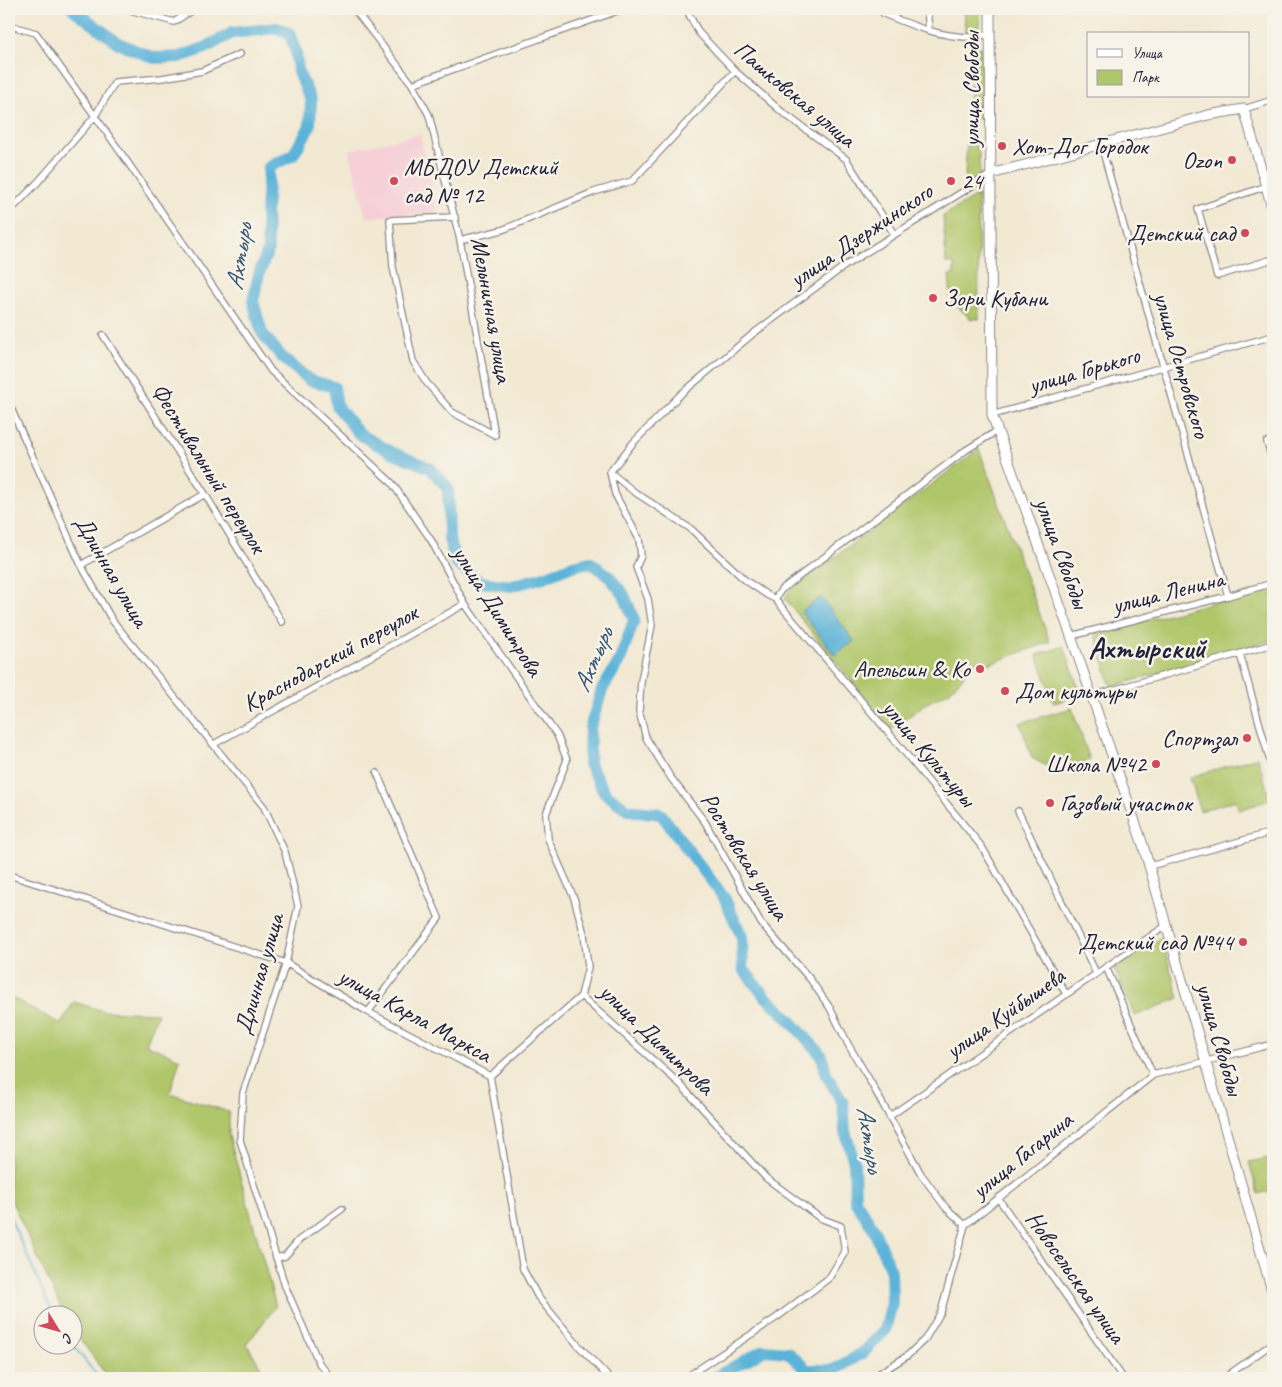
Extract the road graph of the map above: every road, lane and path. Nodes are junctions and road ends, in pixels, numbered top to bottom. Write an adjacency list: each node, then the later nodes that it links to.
1 (126, 9): 2 (street)
2 (194, 9)
3 (354, 9): 14 (street, Мельничная улица)
4 (623, 9): 14 (street)
5 (686, 9): 13 (street, Пашковская улица)
6 (879, 9): 10 (street)
7 (927, 9): 10 (street)
8 (990, 9): 11 (street, улица Свободы)
9 (9, 25): 17 (street, улица Димитрова)
10 (929, 31): 11 (street)
11 (990, 35): 19 (street, улица Свободы)
12 (240, 54): 17 (street)
13 (735, 71): 24 (street, Пашковская улица); 25 (street)
14 (412, 84): 23 (street, Мельничная улица)
15 (1273, 100): 16 (street, улица Дзержинского)
16 (1244, 109): 18 (street, улица Дзержинского); 20 (street)
17 (95, 116): 22 (street); 41 (street, улица Димитрова)
18 (1101, 145): 19 (street, улица Дзержинского); 29 (street, улица Островского)
19 (992, 174): 24 (street, улица Дзержинского); 31 (street, улица Свободы)
20 (1270, 184): 21 (street); 26 (street)
21 (1273, 211)
22 (9, 212)
23 (456, 217): 25 (street, Мельничная улица); 25 (street, Мельничная улица)
24 (894, 234): 35 (street, улица Дзержинского)
25 (460, 240)
26 (1273, 258)
27 (103, 335): 36 (street, Фестивальный переулок)
28 (1273, 336): 29 (street, улица Горького)
29 (1163, 367): 31 (street, улица Горького); 39 (street, улица Островского)
30 (9, 404): 37 (street, Длинная улица)
31 (992, 415): 32 (street, улица Свободы)
32 (997, 431): 40 (street); 43 (street, улица Свободы)
33 (1273, 440): 34 (street)
34 (1273, 463)
35 (610, 472): 40 (street, улица Культуры); 65 (street, Ростовская улица)
36 (205, 494): 37 (street); 42 (street, Фестивальный переулок)
37 (81, 565): 47 (street, Длинная улица)
38 (1273, 583): 39 (street, улица Ленина)
39 (1228, 596): 43 (street, улица Ленина)
40 (775, 599): 58 (street, улица Культуры)
41 (465, 604): 47 (street, Краснодарский переулок); 59 (street, улица Димитрова)
42 (282, 622)
43 (1071, 636): 46 (street, улица Свободы)
44 (1273, 644): 45 (street)
45 (1240, 654): 46 (street); 48 (street)
46 (1092, 696): 52 (street, улица Свободы)
47 (214, 744): 55 (street, Длинная улица)
48 (1273, 772)
49 (377, 773): 60 (street)
50 (1018, 810): 57 (street)
51 (1273, 832): 52 (street)
52 (1150, 866): 54 (street, улица Свободы)
53 (9, 875): 55 (street, улица Карла Маркса)
54 (1167, 926): 56 (street, улица Куйбышева); 62 (street, улица Свободы)
55 (286, 963): 60 (street, улица Карла Маркса); 69 (street, Длинная улица)
56 (1106, 967): 57 (street, улица Куйбышева); 63 (street)
57 (1096, 973): 58 (street, улица Куйбышева)
58 (1066, 994): 65 (street, улица Куйбышева)
59 (581, 996): 64 (street); 75 (street, улица Димитрова)
60 (368, 1012): 64 (street, улица Карла Маркса)
61 (1273, 1044): 62 (street, улица Гагарина)
62 (1206, 1062): 63 (street, улица Гагарина); 70 (street, улица Свободы)
63 (1153, 1075): 66 (street, улица Гагарина)
64 (490, 1076): 74 (street, улица Карла Маркса)
65 (890, 1116): 68 (street, Ростовская улица)
66 (998, 1198): 68 (street, улица Гагарина); 77 (street, Новосельская улица)
67 (342, 1210): 69 (street)
68 (965, 1225): 72 (street, улица Гагарина)
69 (276, 1258): 73 (street, Длинная улица)
70 (1273, 1294)
71 (1273, 1344): 78 (street)
72 (884, 1376): 76 (street, улица Гагарина)
73 (331, 1378)
74 (609, 1378)
75 (686, 1378)
76 (872, 1378)
77 (1123, 1378)
78 (1224, 1378)

